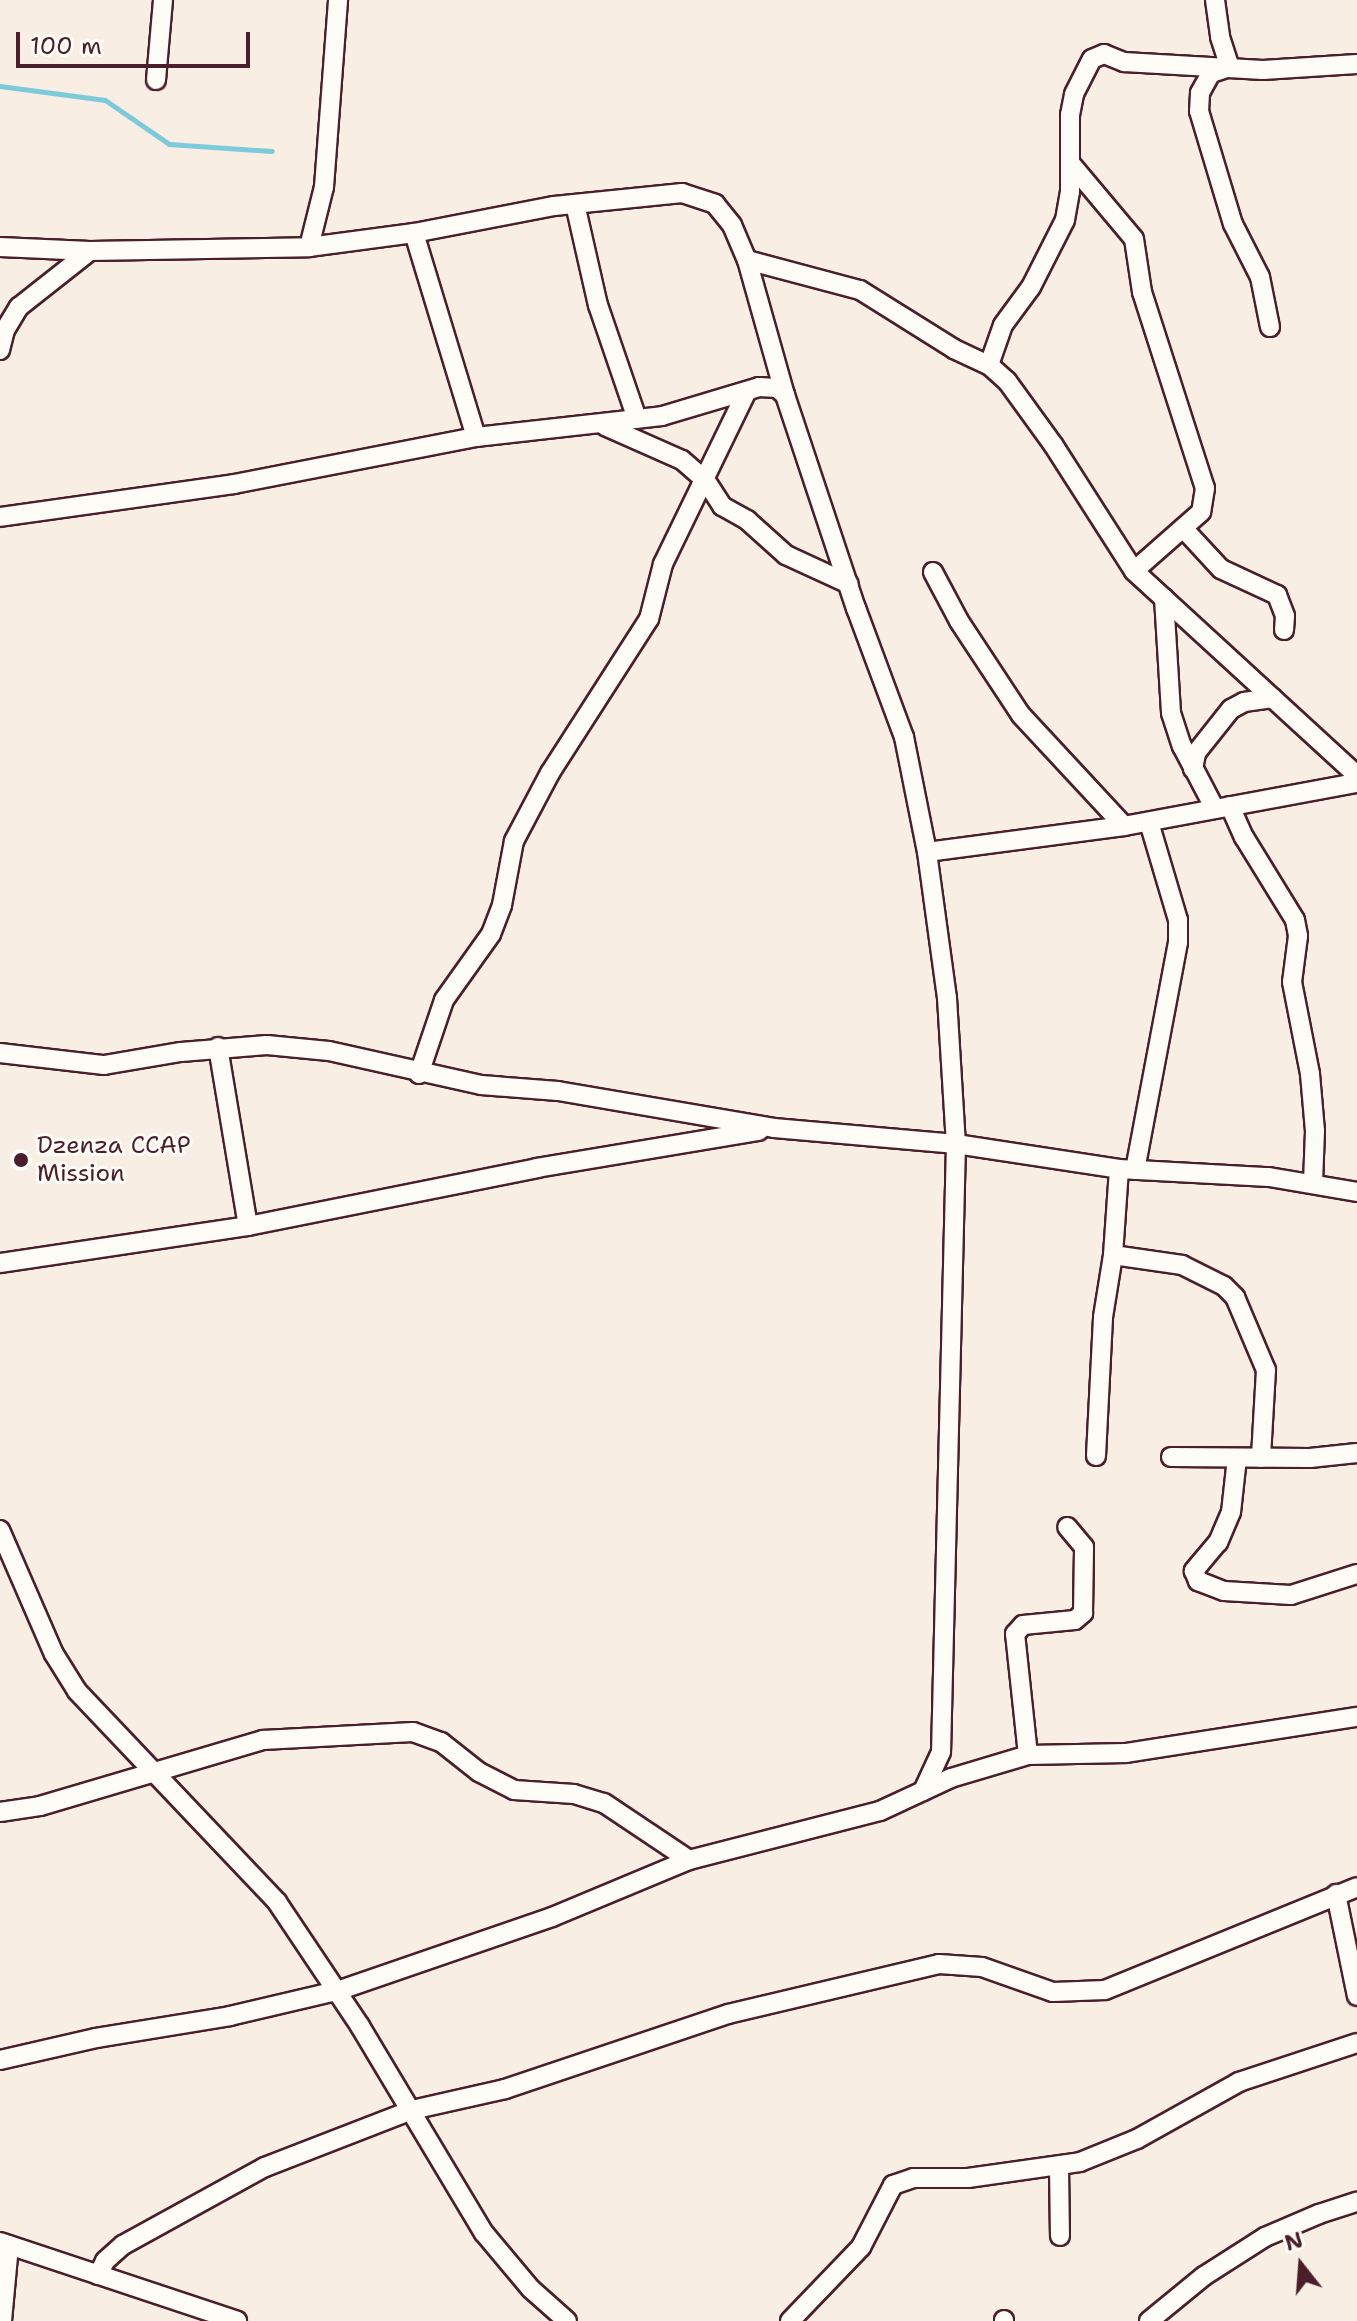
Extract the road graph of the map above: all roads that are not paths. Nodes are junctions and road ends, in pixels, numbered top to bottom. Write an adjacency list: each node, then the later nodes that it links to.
1 (163, 0): 6 (street)
2 (338, 0): 11 (street)
3 (1215, 0): 5 (street)
4 (1357, 64): 5 (street)
5 (1230, 67): 7 (street); 14 (street)
6 (156, 80)
7 (1071, 164): 16 (street); 24 (street)
8 (575, 204): 9 (street); 13 (street); 19 (street)
9 (414, 233): 11 (street); 21 (street)
10 (0, 247): 12 (street)
11 (309, 247): 12 (street)
12 (90, 251): 15 (street)
13 (747, 260): 16 (street); 18 (street)
14 (1270, 327)
15 (0, 350)
16 (989, 365): 25 (street)
17 (747, 391): 18 (street); 19 (street); 22 (street)
18 (785, 395): 27 (street)
19 (637, 419): 20 (street)
20 (599, 424): 21 (street); 22 (street)
21 (476, 437): 23 (street)
22 (706, 481): 27 (street); 40 (street)
23 (0, 517)
24 (1183, 528): 25 (street); 29 (street)
25 (1134, 571): 28 (street)
26 (933, 572): 36 (street)
27 (849, 584): 37 (street)
28 (1164, 598): 30 (street); 31 (street)
29 (1284, 630)
30 (1273, 698): 31 (street); 32 (street)
31 (1193, 769): 34 (street)
32 (1357, 775)
33 (1357, 783): 34 (street)
34 (1223, 808): 35 (street); 44 (street)
35 (1149, 822): 36 (street); 43 (street)
36 (1124, 826): 37 (street)
37 (927, 852): 42 (street)
38 (218, 1047): 39 (street); 40 (street); 46 (street)
39 (1, 1052)
40 (419, 1074): 41 (street)
41 (774, 1128): 42 (street); 46 (street)
42 (956, 1144): 43 (street); 60 (street)
43 (1127, 1169): 44 (street); 47 (street)
44 (1313, 1184): 45 (street)
45 (1357, 1192)
46 (248, 1226): 48 (street)
47 (1113, 1255): 50 (street); 53 (street)
48 (0, 1263)
49 (1357, 1453): 53 (street)
50 (1096, 1456)
51 (1171, 1457): 52 (street)
52 (1237, 1458): 53 (street); 56 (street)
53 (1261, 1458)
54 (1067, 1527): 58 (street)
55 (0, 1530): 59 (street)
56 (1357, 1574)
57 (1357, 1717): 58 (street)
58 (1028, 1755): 60 (street)
59 (156, 1772): 61 (street); 62 (street); 65 (street)
60 (923, 1791): 62 (street)
61 (0, 1812)
62 (689, 1860): 65 (street)
63 (1357, 1887): 64 (street)
64 (1336, 1894): 66 (street); 69 (street)
65 (337, 1991): 68 (street); 69 (street)
66 (1357, 1996)
67 (1357, 2043): 70 (street)
68 (0, 2060)
69 (412, 2110): 74 (street); 77 (street)
70 (1059, 2166): 72 (street); 78 (street)
71 (1357, 2202): 79 (street)
72 (1060, 2236)
73 (5, 2243): 74 (street); 75 (street)
74 (98, 2275): 76 (street)
75 (2, 2321)
76 (237, 2321)
77 (567, 2321)
78 (790, 2321)
79 (1149, 2321)

